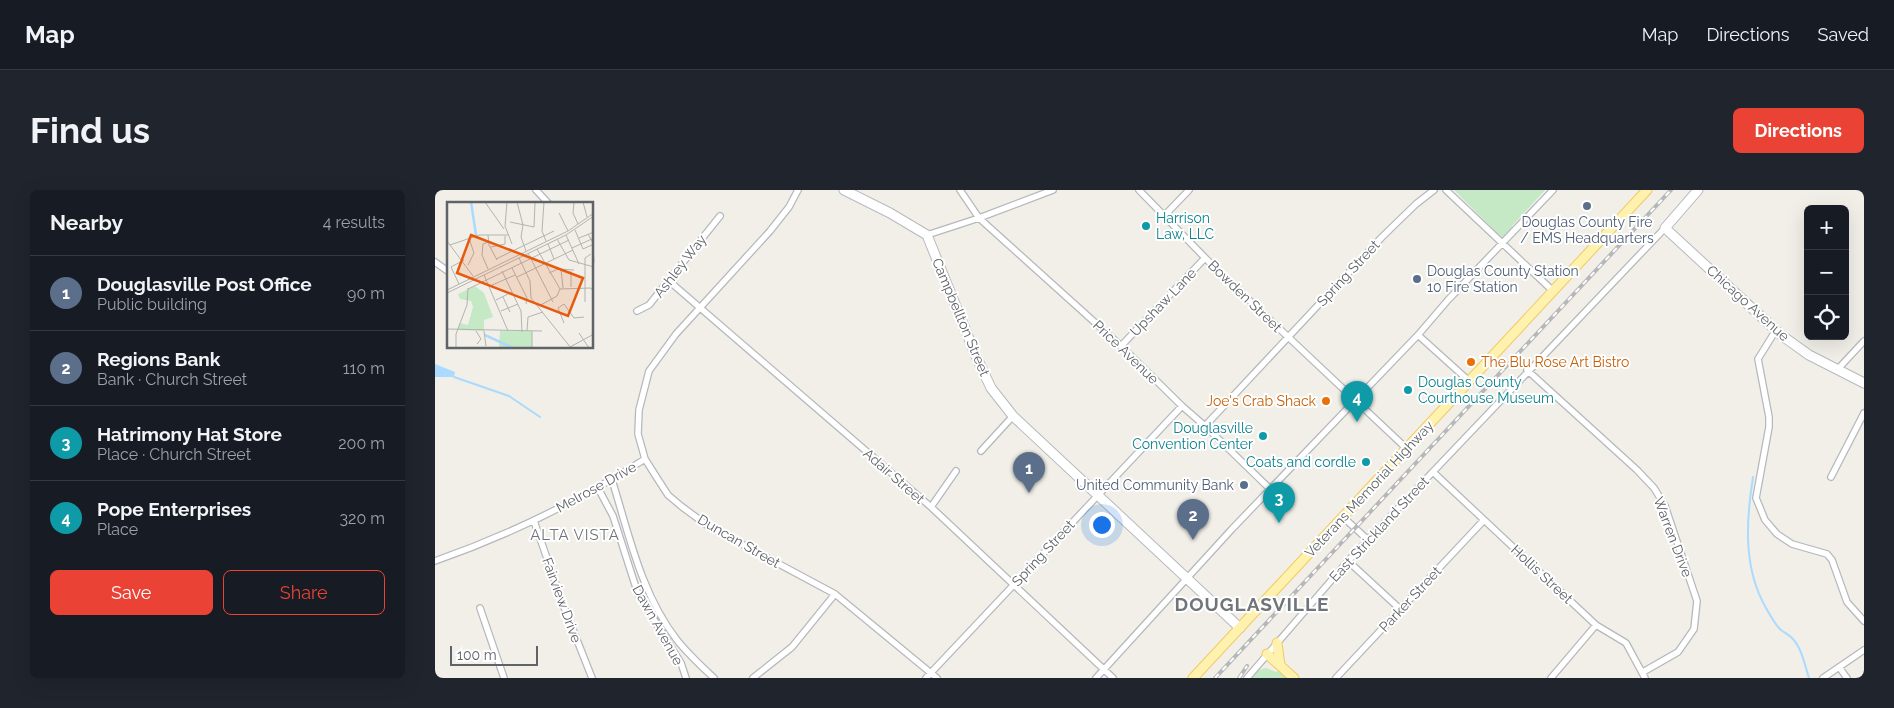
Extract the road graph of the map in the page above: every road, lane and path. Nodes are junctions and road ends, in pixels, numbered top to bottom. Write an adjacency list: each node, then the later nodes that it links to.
1 (536, 190): 13 (street)
2 (798, 190): 25 (street, Duncan Street)
3 (843, 190): 18 (main road)
4 (960, 190): 16 (street, Price Avenue)
5 (1053, 190): 16 (street)
6 (1139, 190): 15 (street, Bowden Street)
7 (1189, 190): 15 (street)
8 (1433, 190): 29 (street, Spring Street)
9 (1446, 190): 19 (street)
10 (1553, 190): 19 (street)
11 (1647, 190): 24 (main road, Veterans Memorial Highway)
12 (1698, 190): 17 (main road)
13 (547, 202)
14 (720, 216): 23 (street, Ashley Way)
15 (1164, 216): 20 (street, Bowden Street)
16 (979, 218): 18 (street); 31 (street, Price Avenue)
17 (1665, 228): 27 (main road, Chicago Avenue); 32 (street, East Strickland Street)
18 (927, 235): 39 (main road, Campbellton Street)
19 (1503, 244): 24 (street); 28 (street)
20 (1205, 258): 29 (street, Bowden Street); 31 (street, Upshaw Lane)
21 (435, 262): 22 (street)
22 (447, 271)
23 (669, 281): 25 (street, Adair Street); 26 (street, Ashley Way)
24 (1553, 291): 34 (main road, Veterans Memorial Highway)
25 (701, 308): 43 (street, Duncan Street); 51 (street, Adair Street)
26 (637, 311)
27 (1776, 330): 33 (main road, Chicago Avenue); 63 (street)
28 (1419, 334): 34 (street); 36 (street)
29 (1288, 337): 36 (street, Bowden Street); 40 (street, Spring Street)
30 (1864, 341): 33 (street)
31 (1121, 346): 37 (street, Price Avenue)
32 (1527, 370): 45 (street, East Strickland Street); 73 (street, Warren Drive)
33 (1837, 370): 35 (main road, Chicago Avenue)
34 (1469, 381): 41 (main road, Veterans Memorial Highway)
35 (1864, 383)
36 (1356, 399): 41 (street, Bowden Street); 49 (street)
37 (1182, 406): 40 (street, Price Avenue); 50 (street, Spring Street)
38 (1864, 413): 46 (street)
39 (1013, 416): 42 (street); 50 (main road, Campbellton Street)
40 (1205, 426): 49 (street, Price Avenue)
41 (1406, 448): 52 (main road, Veterans Memorial Highway)
42 (981, 451)
43 (645, 459): 47 (street, Melrose Drive); 60 (street, Duncan Street)
44 (956, 471): 51 (street)
45 (1433, 472): 53 (street, Hollis Street); 55 (street, East Strickland Street)
46 (1831, 477)
47 (612, 480): 48 (street, Melrose Drive); 77 (street)
48 (598, 488): 54 (street, Melrose Drive); 76 (street, Dawn Avenue)
49 (1270, 489): 58 (street)
50 (1098, 495): 58 (main road, Campbellton Street); 59 (street, Spring Street)
51 (931, 507): 59 (street, Adair Street)
52 (1343, 517): 55 (street); 65 (main road, Veterans Memorial Highway)
53 (1484, 520): 62 (street, Parker Street); 64 (street, Hollis Street)
54 (534, 521): 56 (street, Melrose Drive); 75 (street, Fairview Drive)
55 (1368, 540): 57 (street, East Strickland Street)
56 (435, 561)
57 (1348, 562): 62 (street); 66 (street, East Strickland Street)
58 (1187, 578): 65 (main road, Campbellton Street); 71 (street)
59 (1013, 584): 71 (street, Adair Street); 72 (street, Spring Street)
60 (835, 594): 72 (street, Duncan Street); 78 (street)
61 (480, 608): 74 (street)
62 (1400, 609): 86 (street, Parker Street)
63 (1864, 621)
64 (1596, 625): 73 (street, Hollis Street); 87 (street)
65 (1240, 628): 83 (main road, Veterans Memorial Highway)
66 (1277, 643): 68 (street, East Strickland Street); 69 (main road)
67 (1864, 650): 70 (street)
68 (1267, 654): 69 (main road); 84 (street, East Strickland Street)
69 (1280, 665): 85 (main road)
70 (1839, 667): 88 (street); 89 (street)
71 (1104, 670): 81 (street); 82 (street, Adair Street)
72 (931, 672): 79 (street, Spring Street); 80 (street, Duncan Street)
73 (1644, 675)
74 (504, 678)
75 (592, 678)
76 (686, 678)
77 (714, 678)
78 (753, 678)
79 (926, 678)
80 (937, 678)
81 (1096, 678)
82 (1113, 678)
83 (1193, 678)
84 (1247, 678)
85 (1294, 678)
86 (1336, 678)
87 (1551, 678)
88 (1823, 678)
89 (1847, 678)

